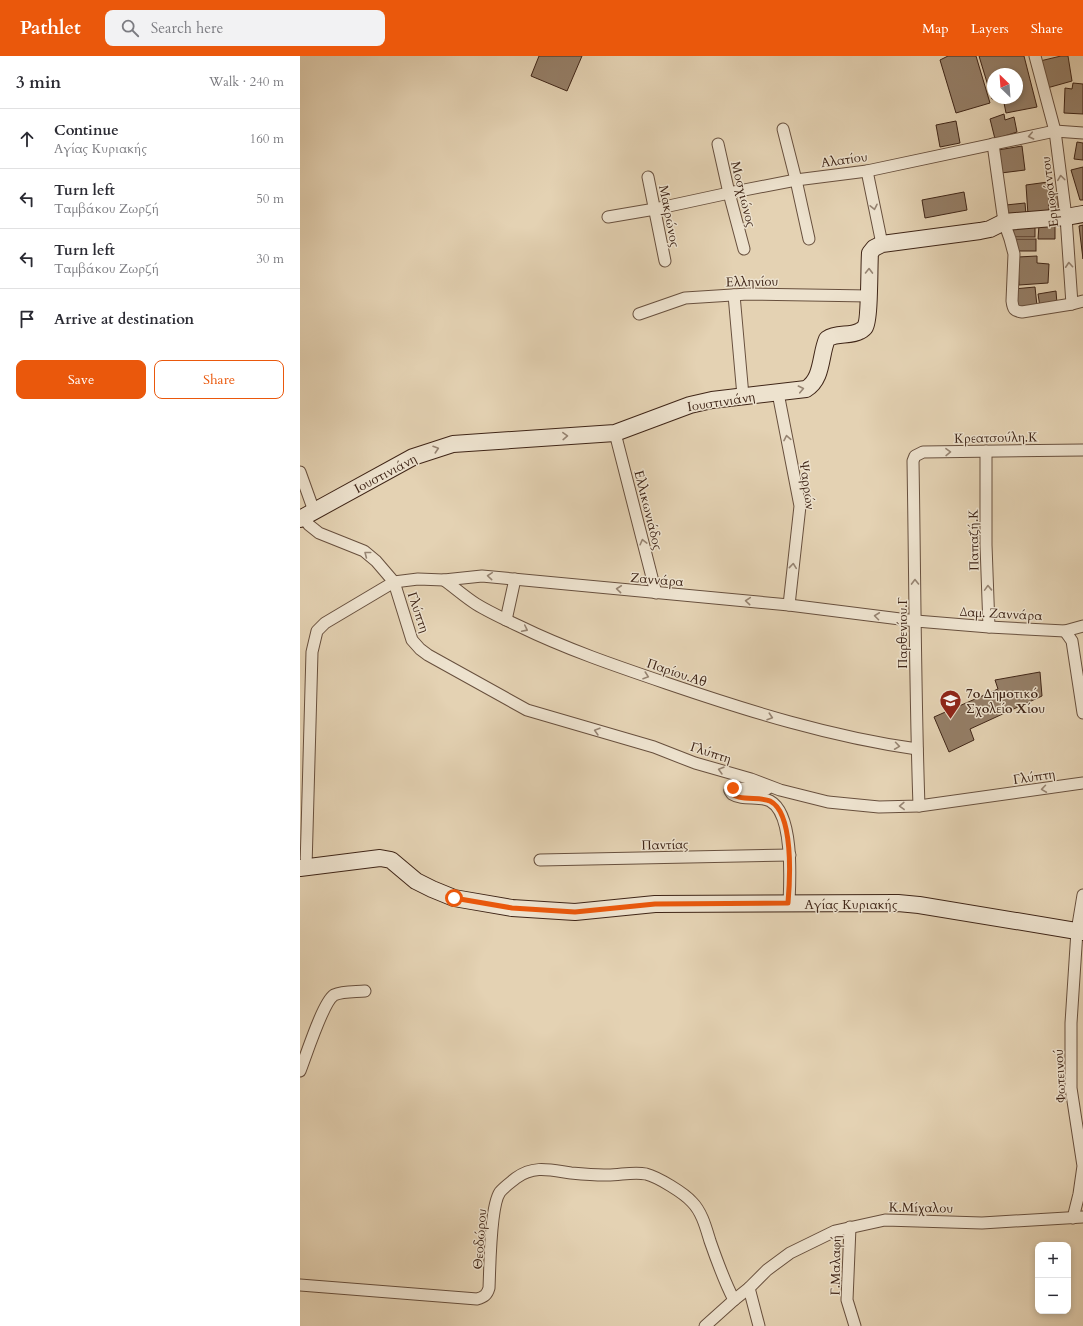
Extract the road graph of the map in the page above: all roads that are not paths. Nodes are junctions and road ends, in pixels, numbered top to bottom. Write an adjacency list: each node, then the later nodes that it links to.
1 (1035, 56): 3 (street, Ερμοφάντου)
2 (783, 129): 9 (street)
3 (1055, 131): 4 (street, Αλατίου); 6 (street, Αλατίου, one-way to 6); 14 (street, Ερμοφάντου, one-way to 3)
4 (1083, 133)
5 (718, 144): 10 (street, Μοσχιώνος)
6 (993, 144): 7 (street, Αλατίου); 15 (street)
7 (867, 171): 9 (street, Αλατίου); 17 (street, one-way to 17)
8 (648, 177): 11 (street, Μακρώνος)
9 (796, 180): 10 (street, Αλατίου); 16 (street)
10 (729, 193): 11 (street, Αλατίου); 18 (street, Μοσχιώνος)
11 (655, 209): 13 (street, Αλατίου); 19 (street, Μακρώνος)
12 (1083, 214): 14 (main road)
13 (608, 217)
14 (1066, 217): 15 (main road); 23 (street, Ερμοφάντου, one-way to 14)
15 (1004, 222): 17 (main road); 23 (street)
16 (808, 239)
17 (882, 244): 21 (main road, Ιουστινιάνη, one-way to 17)
18 (744, 249)
19 (665, 261)
20 (734, 295): 21 (street, Ελληνίου); 24 (street, Ελληνίου); 26 (street)
21 (869, 296): 25 (main road, Ιουστινιάνη, one-way to 21)
22 (1083, 301): 23 (street)
23 (1072, 304)
24 (638, 314)
25 (778, 393): 26 (main road, Ιουστινιάνη); 37 (street, Ψαρρών, one-way to 25)
26 (743, 396): 27 (main road, Ιουστινιάνη)
27 (615, 433): 32 (main road, Ιουστινιάνη, one-way to 27); 36 (street, Ελλικωνιάδος, one-way to 27)
28 (1083, 450): 29 (street, Κρεατσούλη.Κ)
29 (986, 452): 30 (street, Κρεατσούλη.Κ, one-way to 29); 41 (street, Παπαζή.Κ, one-way to 29)
30 (913, 461): 39 (street, Παρθενίου.Γ, one-way to 30)
31 (300, 472): 32 (street)
32 (306, 516): 35 (street, one-way to 32)
33 (516, 579): 34 (street, Ζαννάρα, one-way to 34); 36 (street, Ζαννάρα, one-way to 33); 38 (street)
34 (444, 580): 35 (street, Ζαννάρα); 38 (street, Παρίου.Αθ)
35 (394, 582): 46 (street, Γλύπτη, one-way to 35); 50 (street)
36 (656, 593): 37 (street, Ζαννάρα, one-way to 36)
37 (789, 605): 39 (street, Ζαννάρα, one-way to 37)
38 (506, 620): 44 (street, Παρίου.Αθ, one-way to 44)
39 (916, 622): 41 (street, Δαμ. Ζαννάρα); 44 (street, Παρθενίου.Γ)
40 (1083, 626): 42 (street, Δαμ. Ζαννάρα)
41 (989, 627): 42 (street, Δαμ. Ζαννάρα)
42 (1065, 631): 43 (street)
43 (1083, 713)
44 (917, 749): 47 (street, Παρθενίου.Γ)
45 (1083, 782): 47 (street, Γλύπτη, one-way to 47)
46 (780, 790): 47 (street, Γλύπτη, one-way to 46); 48 (street)
47 (919, 806)
48 (790, 855): 49 (street, Παντίας); 52 (street)
49 (540, 860)
50 (303, 867): 52 (main road, Αγίας Κυριακής)
51 (1083, 896): 53 (street, Φωτεινού)
52 (788, 903): 53 (main road, Αγίας Κυριακής)
53 (1080, 932): 56 (street, Φωτεινού)
54 (365, 991): 55 (street)
55 (300, 1071)
56 (1078, 1217): 57 (street, Κ.Μίχαλου)
57 (850, 1227): 59 (street, Κ.Μίχαλου); 63 (street, Γ.Μαλαφή)
58 (300, 1285): 60 (street, Θεοδώρου)
59 (749, 1288): 60 (street, Κ.Μίχαλου); 62 (street)
60 (734, 1300): 61 (street, Κ.Μίχαλου)
61 (705, 1326)
62 (759, 1326)
63 (855, 1326)

